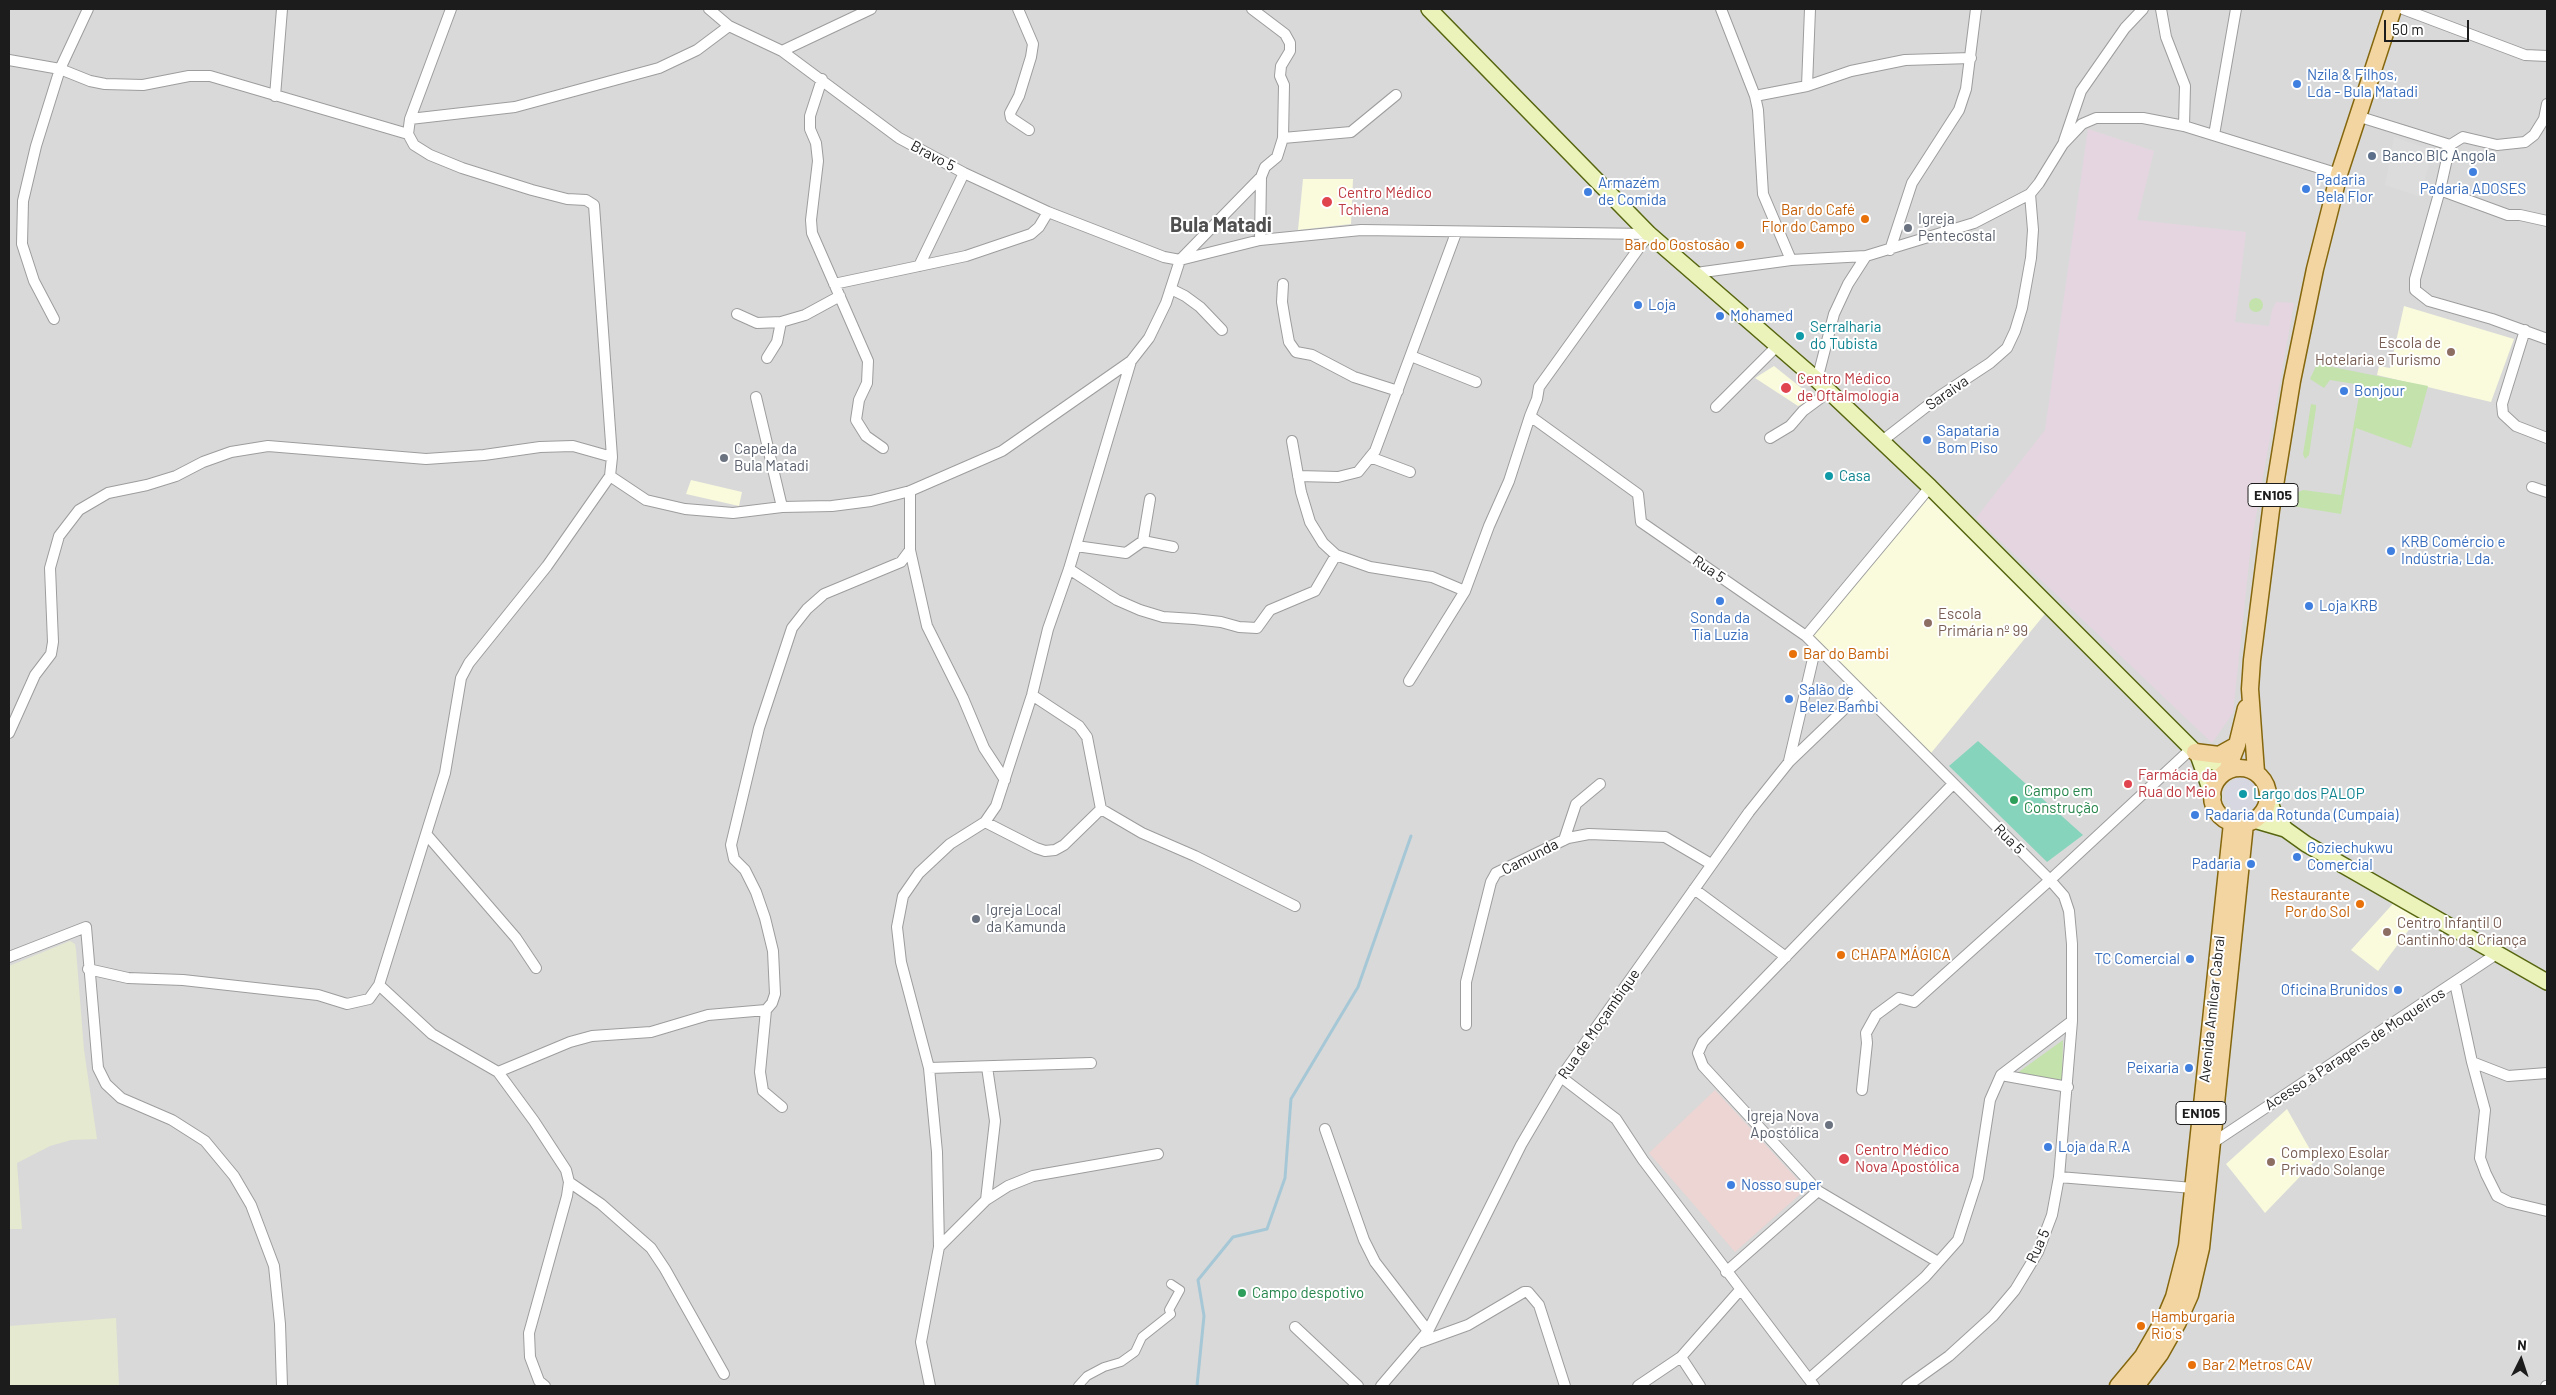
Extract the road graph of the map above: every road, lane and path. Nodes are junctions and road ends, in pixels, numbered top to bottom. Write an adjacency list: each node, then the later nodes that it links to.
1 (88, 9): 23 (street)
2 (282, 9): 27 (street)
3 (451, 9): 31 (street)
4 (710, 9): 18 (street, Bravo 5)
5 (871, 9): 19 (street)
6 (1018, 9): 33 (street)
7 (1252, 9): 36 (street)
8 (1429, 9): 17 (main road)
9 (1721, 9): 28 (street)
10 (1810, 9): 25 (street)
11 (1976, 9): 21 (street)
12 (2143, 9): 37 (street)
13 (2161, 9): 32 (street)
14 (2236, 9): 35 (street)
15 (2393, 9): 30 (main road, EN105)
16 (2403, 9): 20 (street)
17 (1442, 16): 47 (main road)
18 (729, 26): 19 (street, Bravo 5); 31 (street)
19 (782, 50): 24 (street, Bravo 5)
20 (2547, 56)
21 (1971, 58): 25 (street); 49 (street)
22 (9, 60): 23 (street)
23 (60, 69): 27 (street); 60 (street)
24 (822, 78): 39 (street, Bravo 5); 55 (street)
25 (1807, 86): 28 (street)
26 (1396, 95): 36 (street)
27 (275, 96): 34 (street)
28 (1755, 96): 52 (street)
29 (2547, 104): 38 (street)
30 (2357, 116): 38 (street); 40 (main road, EN105)
31 (410, 119): 34 (street)
32 (2184, 126): 35 (street); 37 (street)
33 (1029, 130)
34 (408, 134): 81 (street)
35 (2214, 135): 40 (street)
36 (1283, 138): 41 (street)
37 (2063, 144): 43 (street)
38 (2450, 145): 42 (street)
39 (964, 173): 44 (street, Bravo 5); 53 (street)
40 (2339, 174): 102 (main road, EN105)
41 (1261, 177): 48 (street); 51 (street)
42 (2440, 190): 45 (street); 63 (street)
43 (2030, 194): 49 (street); 79 (street)
44 (1048, 212): 51 (street, Bravo 5); 53 (street)
45 (2547, 220)
46 (1456, 233): 47 (street); 48 (street); 66 (street)
47 (1649, 234): 54 (main road); 75 (street)
48 (1260, 240): 51 (street)
49 (1890, 250): 50 (street)
50 (1866, 256): 52 (street); 69 (street)
51 (1180, 260): 57 (street)
52 (1791, 260): 54 (street)
53 (919, 266): 55 (street)
54 (1696, 273): 65 (main road)
55 (834, 284): 58 (street)
56 (1283, 284): 71 (street)
57 (1170, 289): 62 (street); 68 (street)
58 (840, 296): 61 (street); 80 (street)
59 (737, 314): 61 (street)
60 (54, 319)
61 (781, 322): 67 (street)
62 (1222, 330)
63 (2525, 330): 64 (street); 77 (street)
64 (2547, 339)
65 (1778, 345): 69 (main road); 74 (street)
66 (1411, 356): 70 (street); 71 (street)
67 (767, 358)
68 (1131, 361): 88 (street); 93 (street)
69 (1817, 380): 72 (main road)
70 (1476, 382)
71 (1398, 391): 82 (street)
72 (1830, 392): 76 (street); 79 (main road)
73 (756, 397): 91 (street)
74 (1716, 407)
75 (1530, 416): 98 (street); 99 (street, Rua 5)
76 (1770, 438)
77 (2547, 438)
78 (1292, 441): 85 (street)
79 (1882, 441): 86 (main road)
80 (883, 448)
81 (612, 457): 84 (street); 105 (street)
82 (1370, 457): 83 (street); 85 (street)
83 (1410, 472)
84 (610, 476): 91 (street); 120 (street)
85 (1298, 476): 96 (street)
86 (1930, 487): 99 (street); 107 (main road)
87 (2532, 487): 89 (street)
88 (910, 491): 91 (street); 95 (street)
89 (2547, 492)
90 (1150, 499): 92 (street)
91 (782, 508)
92 (1143, 541): 93 (street); 94 (street)
93 (1076, 546): 97 (street)
94 (1173, 547)
95 (910, 550): 111 (street); 134 (street)
96 (1336, 555): 97 (street); 98 (street)
97 (1069, 568): 104 (street)
98 (1465, 591): 101 (street)
99 (1806, 636): 100 (street, Rua 5)
100 (1816, 646): 103 (street, Rua 5); 108 (street)
101 (1409, 682)
102 (2250, 689): 106 (main road, EN105); 110 (main road, EN105)
103 (1862, 692): 108 (street, Rua de Moçambique); 113 (street, Rua 5)
104 (1032, 695): 111 (street); 116 (street)
105 (9, 733)
106 (2238, 745): 107 (main road); 109 (main road, EN105)
107 (2195, 752): 109 (main road); 115 (main road); 123 (street)
108 (1789, 762): 122 (street, Rua de Moçambique)
109 (2228, 768): 110 (main road); 115 (main road, EN105)
110 (2256, 772): 114 (main road, EN105)
111 (1005, 780): 117 (street)
112 (1600, 784): 121 (street)
113 (1953, 784): 123 (street, Rua 5); 128 (street)
114 (2268, 795): 118 (main road, EN105); 119 (main road)
115 (2213, 797): 118 (main road)
116 (1101, 810): 117 (street); 125 (street)
117 (985, 822): 140 (street)
118 (2244, 822): 119 (main road); 149 (main road, Avenida Amílcar Cabral / EN105); 153 (main road, Avenida Amílcar Cabral / EN105)
119 (2285, 829): 126 (main road)
120 (427, 835): 129 (street); 133 (street)
121 (1564, 840): 122 (street, Camunda); 136 (street, Camunda)
122 (1711, 864): 124 (street, Rua de Moçambique)
123 (2050, 880): 135 (street, Rua 5); 146 (street)
124 (1694, 889): 128 (street); 144 (street, Rua de Moçambique)
125 (1295, 906)
126 (2498, 954): 131 (main road); 132 (street, Acesso à Paragens de Moqueiros)
127 (9, 957): 130 (street)
128 (1786, 957): 154 (street)
129 (536, 968)
130 (88, 969): 133 (street); 168 (street)
131 (2547, 982)
132 (2455, 983): 137 (street); 149 (street, Acesso à Paragens de Moqueiros)
133 (379, 985): 141 (street)
134 (766, 1010): 141 (street); 147 (street)
135 (2072, 1021): 143 (street); 145 (street, Rua 5)
136 (1466, 1025)
137 (2472, 1062): 142 (street); 156 (street)
138 (1091, 1063): 139 (street)
139 (987, 1067): 140 (street); 155 (street)
140 (929, 1068): 157 (street)
141 (498, 1072): 152 (street)
142 (2547, 1073)
143 (2001, 1075): 145 (street); 158 (street)
144 (1561, 1077): 159 (street); 163 (street, Rua de Moçambique)
145 (2068, 1087): 151 (street, Rua 5)
146 (1862, 1090)
147 (782, 1107)
148 (1324, 1129): 163 (street)
149 (2211, 1144): 179 (main road, Avenida Amílcar Cabral / EN105)
150 (1158, 1154): 155 (street)
151 (2059, 1177): 153 (street); 177 (street, Rua 5)
152 (569, 1182): 166 (street); 169 (street)
153 (2193, 1188): 178 (main road, Avenida Amílcar Cabral / EN105)
154 (1818, 1190): 158 (street); 159 (street)
155 (986, 1200): 157 (street)
156 (2547, 1211)
157 (939, 1247): 170 (street)
158 (1938, 1262): 167 (street)
159 (1726, 1272): 161 (street)
160 (1171, 1284): 171 (street)
161 (1740, 1290): 165 (street); 167 (street)
162 (1296, 1327): 172 (street)
163 (1428, 1331): 164 (street, Rua de Moçambique)
164 (1421, 1342): 173 (street, Rua de Moçambique); 174 (street)
165 (1681, 1357): 175 (street); 176 (street)
166 (724, 1374)
167 (1811, 1383)
168 (282, 1386)
169 (545, 1386)
170 (930, 1386)
171 (1078, 1386)
172 (1358, 1386)
173 (1381, 1386)
174 (1565, 1386)
175 (1638, 1386)
176 (1700, 1386)
177 (1907, 1386)
178 (2118, 1386)
179 (2136, 1386)

